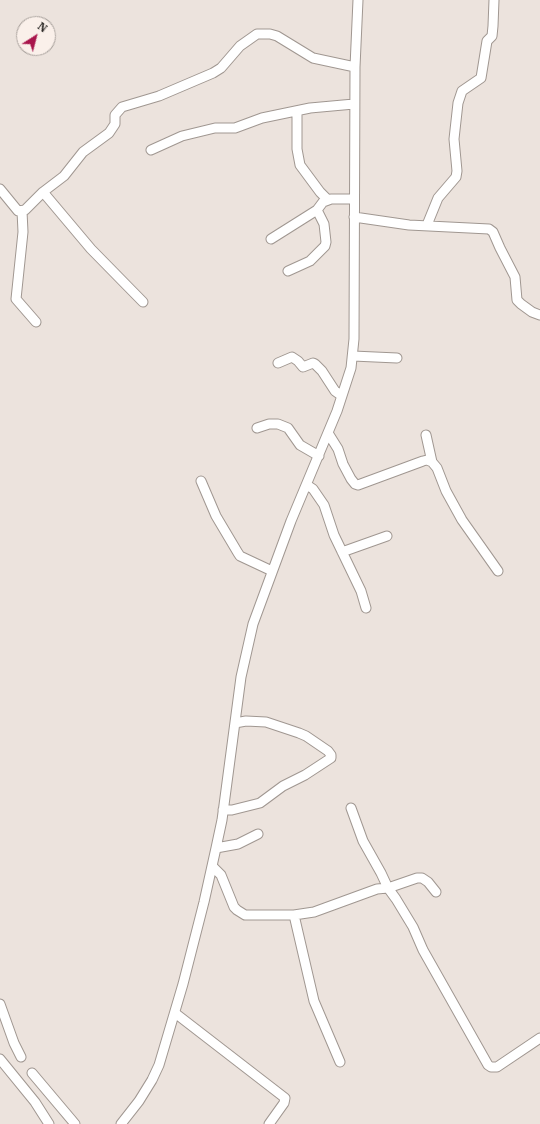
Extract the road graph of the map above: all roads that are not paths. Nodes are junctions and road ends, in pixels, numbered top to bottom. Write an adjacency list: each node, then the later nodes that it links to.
1 (358, 0): 3 (street)
2 (494, 0): 14 (street)
3 (355, 67): 4 (street); 8 (street)
4 (354, 104): 5 (street); 9 (street)
5 (297, 111): 6 (street); 10 (street)
6 (151, 150)
7 (0, 189): 12 (street)
8 (43, 192): 12 (street); 17 (street)
9 (354, 199): 10 (street); 13 (street)
10 (328, 200): 11 (street)
11 (317, 210): 15 (street); 16 (street)
12 (22, 211): 19 (street)
13 (354, 217): 14 (street); 20 (street)
14 (427, 225): 18 (street)
15 (271, 239)
16 (288, 271)
17 (143, 302)
18 (540, 315)
19 (36, 322)
20 (353, 356): 21 (street); 23 (street)
21 (397, 358)
22 (278, 363): 23 (street)
23 (342, 396): 25 (street)
24 (257, 428): 27 (street)
25 (328, 433): 27 (street); 28 (street)
26 (426, 435): 28 (street)
27 (318, 456): 30 (street)
28 (432, 462): 34 (street)
29 (202, 481): 33 (street)
30 (306, 485): 32 (street); 33 (street)
31 (387, 536): 32 (street)
32 (342, 552): 35 (street)
33 (272, 571): 36 (street)
34 (498, 571)
35 (366, 608)
36 (235, 723): 38 (street); 38 (street)
37 (352, 808): 42 (street)
38 (223, 810): 40 (street)
39 (258, 834): 40 (street)
40 (216, 848): 41 (street)
41 (212, 866): 44 (street); 46 (street)
42 (388, 888): 43 (street); 44 (street); 47 (street)
43 (436, 892)
44 (294, 915): 50 (street)
45 (0, 1004): 48 (street)
46 (175, 1013): 54 (street); 55 (street)
47 (540, 1038)
48 (21, 1057)
49 (0, 1059): 52 (street)
50 (340, 1062)
51 (32, 1073): 53 (street)
52 (49, 1124)
53 (75, 1124)
54 (121, 1124)
55 (269, 1124)

